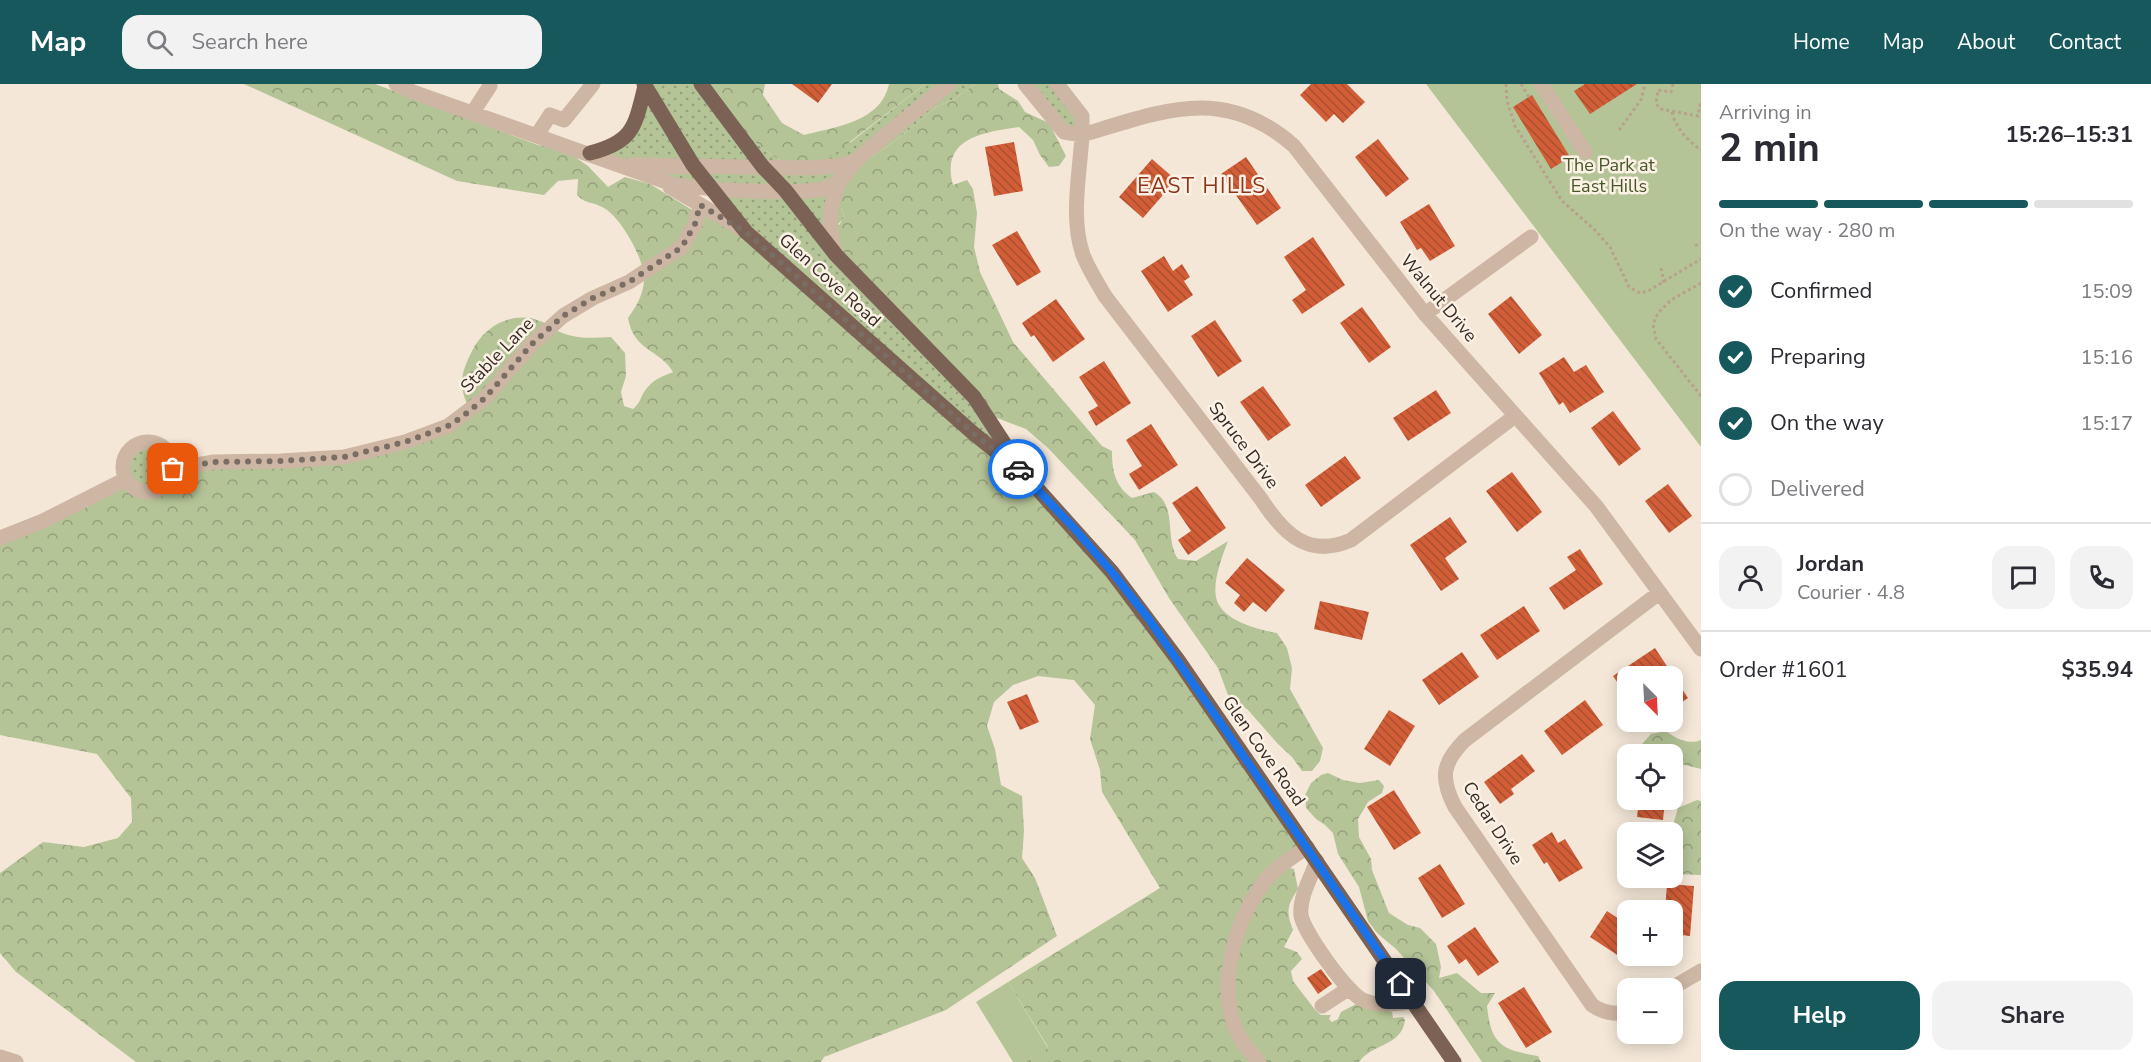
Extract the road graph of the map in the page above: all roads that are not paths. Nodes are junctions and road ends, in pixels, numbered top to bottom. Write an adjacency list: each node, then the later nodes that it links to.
1 (396, 84): 10 (street)
2 (593, 84): 11 (street)
3 (700, 84): 18 (main road, Glen Cove Road)
4 (950, 84): 15 (street)
5 (1025, 84): 12 (street)
6 (1057, 84): 12 (street, Spruce Drive)
7 (1541, 84): 13 (street)
8 (644, 85): 14 (main road); 17 (main road, Glen Cove Road)
9 (490, 86): 10 (street)
10 (473, 112): 11 (street)
11 (537, 135): 14 (street)
12 (1082, 135): 27 (street, Walnut Drive); 28 (street, Spruce Drive)
13 (1584, 152)
14 (590, 153): 16 (street)
15 (857, 160): 18 (street); 20 (street)
16 (618, 164): 17 (street); 19 (street)
17 (693, 165): 18 (street); 21 (main road, Glen Cove Road)
18 (763, 167): 22 (main road, Glen Cove Road)
19 (649, 176): 21 (street); 23 (street)
20 (842, 179): 22 (street); 26 (street)
21 (711, 188): 22 (street); 24 (main road, Glen Cove Road)
22 (785, 190): 26 (main road, Glen Cove Road)
23 (700, 205): 24 (street); 29 (street, Stable Lane)
24 (746, 232): 30 (main road, Glen Cove Road)
25 (1531, 237): 27 (street)
26 (836, 255): 30 (main road, Glen Cove Road)
27 (1425, 314): 28 (street, Walnut Drive)
28 (1515, 416): 33 (street, Walnut Drive)
29 (173, 469): 31 (street); 31 (street)
30 (1025, 475): 35 (main road, Glen Cove Road)
31 (126, 479): 32 (street)
32 (0, 538)
33 (1659, 593): 34 (street, Walnut Drive); 42 (street, Cedar Drive)
34 (1701, 649)
35 (1307, 846): 36 (main road, Glen Cove Road); 45 (street)
36 (1317, 861): 39 (street); 40 (main road, Glen Cove Road)
37 (1701, 971): 38 (street)
38 (1683, 982)
39 (1348, 989): 40 (street); 41 (street)
40 (1413, 1002): 46 (main road, Glen Cove Road)
41 (1322, 1006)
42 (1617, 1014)
43 (0, 1057): 44 (street)
44 (16, 1062)
45 (1258, 1062)
46 (1454, 1062)

